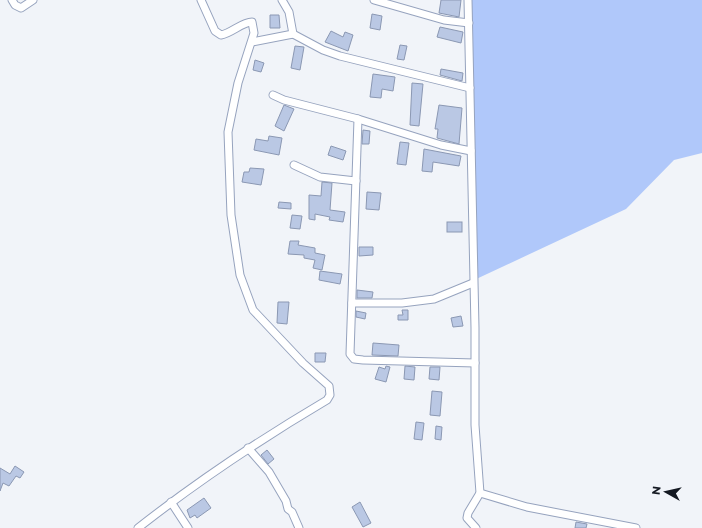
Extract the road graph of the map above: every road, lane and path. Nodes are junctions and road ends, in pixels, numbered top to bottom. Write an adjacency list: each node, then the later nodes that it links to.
1 (12, 0): 2 (street)
2 (33, 0)
3 (201, 0): 9 (street)
4 (282, 0): 8 (street)
5 (374, 0): 7 (street)
6 (468, 0): 7 (street)
7 (469, 24): 10 (street)
8 (293, 34): 9 (street); 10 (street)
9 (252, 42): 19 (street)
10 (470, 88): 13 (street)
11 (273, 95): 12 (street)
12 (358, 119): 13 (street); 15 (street)
13 (471, 151): 16 (street)
14 (294, 164): 15 (street)
15 (356, 181): 17 (street)
16 (473, 283): 17 (street); 18 (street)
17 (352, 303): 18 (street)
18 (475, 363): 20 (street)
19 (248, 448): 21 (street); 24 (street)
20 (480, 493): 25 (street); 26 (street)
21 (171, 502): 22 (street); 23 (street)
22 (138, 528)
23 (188, 528)
24 (299, 528)
25 (476, 528)
26 (636, 528)

